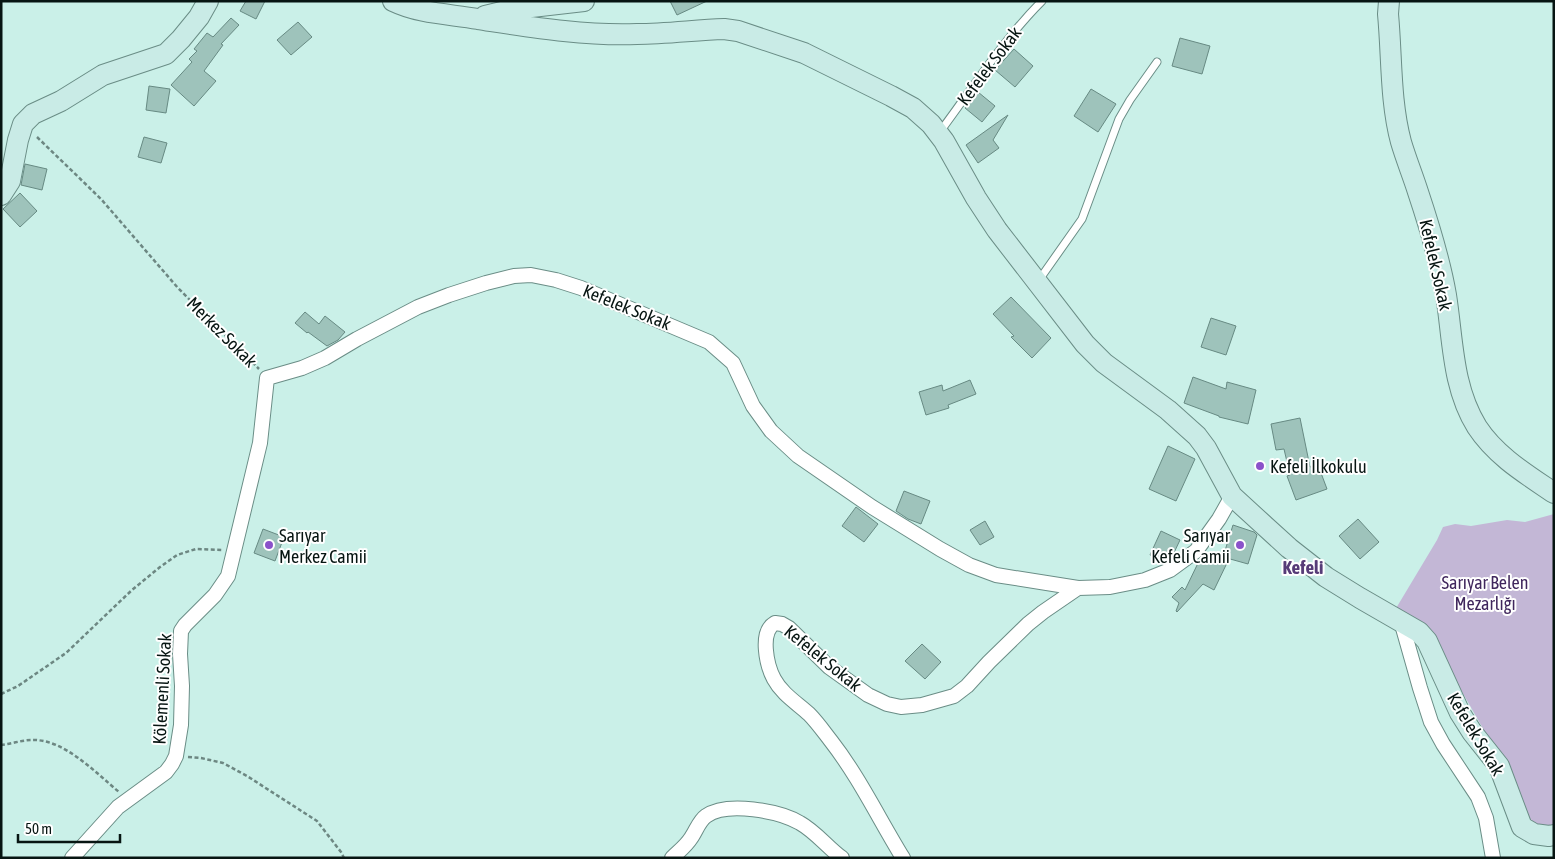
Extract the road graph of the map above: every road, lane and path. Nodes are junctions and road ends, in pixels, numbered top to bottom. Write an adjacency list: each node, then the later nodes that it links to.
1 (208, 1): 8 (street)
2 (393, 1): 6 (street)
3 (584, 1): 6 (street)
4 (1042, 1): 9 (lane, Kefelek Sokak)
5 (1389, 1): 14 (street, Kefelek Sokak)
6 (476, 18): 9 (street, Kefelek Sokak)
7 (1157, 62): 12 (lane)
8 (22, 124): 10 (street); 13 (path, Merkez Sokak)
9 (939, 134): 12 (street, Kefelek Sokak)
10 (1, 195)
11 (531, 275): 13 (street, Merkez Sokak); 17 (street, Kefelek Sokak)
12 (1037, 282): 15 (street, Kefelek Sokak)
13 (267, 378): 16 (street, Kölemenli Sokak)
14 (1554, 493)
15 (1232, 496): 17 (street, Kefelek Sokak); 18 (street, Kefelek Sokak)
16 (235, 550): 19 (path); 21 (street, Kölemenli Sokak)
17 (1078, 588): 28 (street, Kefelek Sokak)
18 (1401, 620): 23 (street, Kefelek Sokak); 29 (street, Kefelek Sokak)
19 (1, 694)
20 (1, 746): 22 (path)
21 (176, 756): 22 (street, Kölemenli Sokak); 25 (path)
22 (128, 799): 24 (street, Kölemenli Sokak)
23 (1554, 835)
24 (72, 858)
25 (344, 858)
26 (672, 858): 27 (street)
27 (842, 858)
28 (903, 858)
29 (1493, 858)

